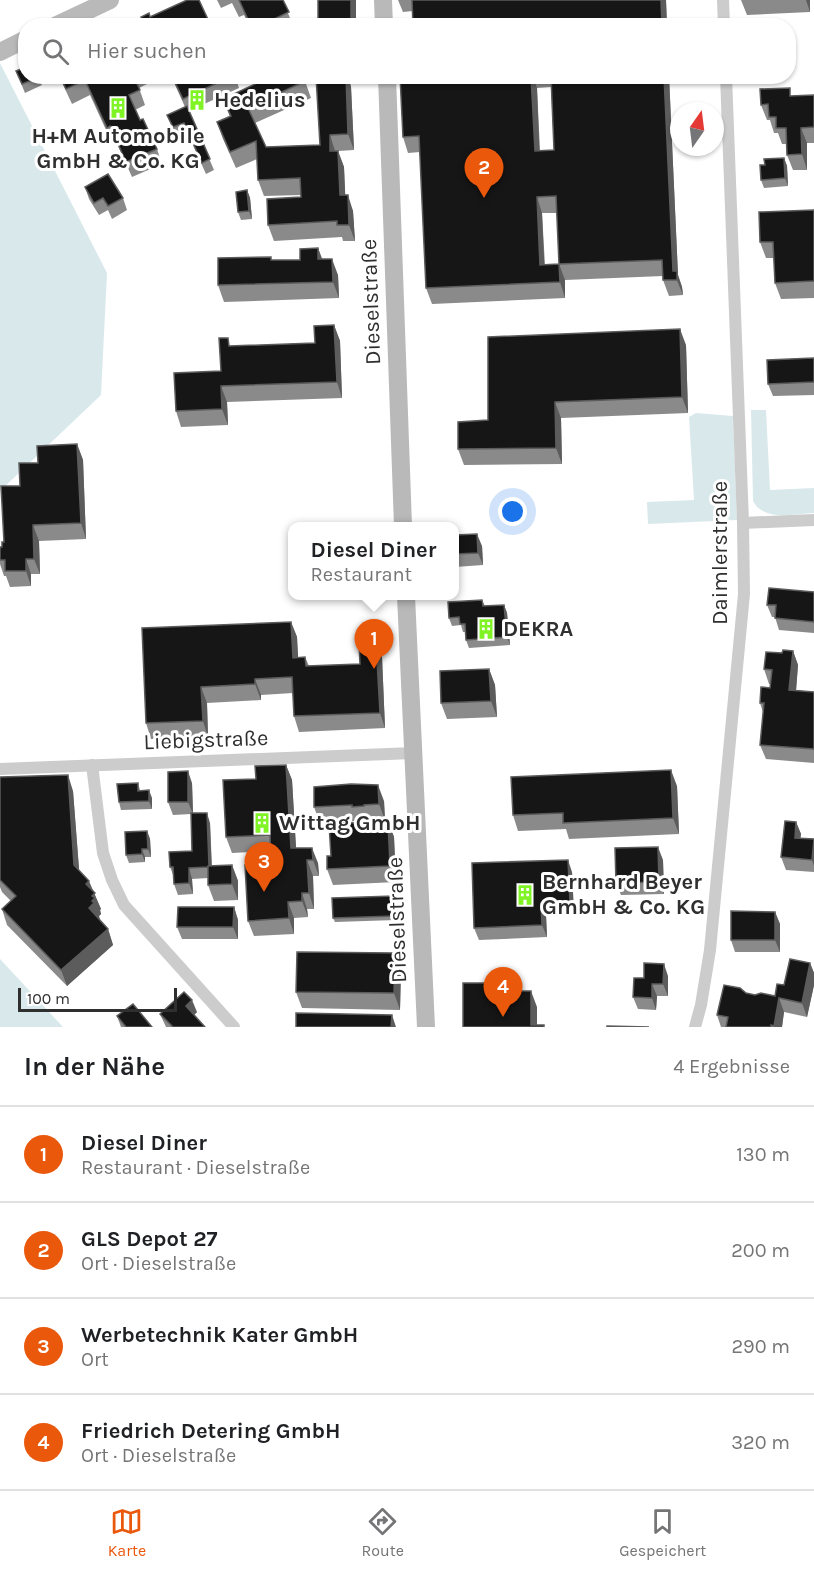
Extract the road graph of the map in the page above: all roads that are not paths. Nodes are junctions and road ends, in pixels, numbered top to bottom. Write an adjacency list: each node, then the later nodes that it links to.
1 (110, 0): 4 (street)
2 (382, 0): 5 (street)
3 (723, 0): 6 (street)
4 (72, 18)
5 (383, 18)
6 (724, 18)
7 (18, 43): 8 (street)
8 (0, 52)
9 (387, 84): 12 (street, Dieselstraße)
10 (726, 84): 13 (street, Daimlerstraße)
11 (814, 520): 13 (street)
12 (403, 522)
13 (743, 523): 20 (street, Daimlerstraße)
14 (406, 600): 15 (street, Dieselstraße)
15 (414, 753): 16 (street, Liebigstraße); 19 (street, Dieselstraße)
16 (92, 765): 17 (street, Liebigstraße); 18 (street)
17 (0, 769)
18 (234, 1027)
19 (426, 1027)
20 (695, 1027)

